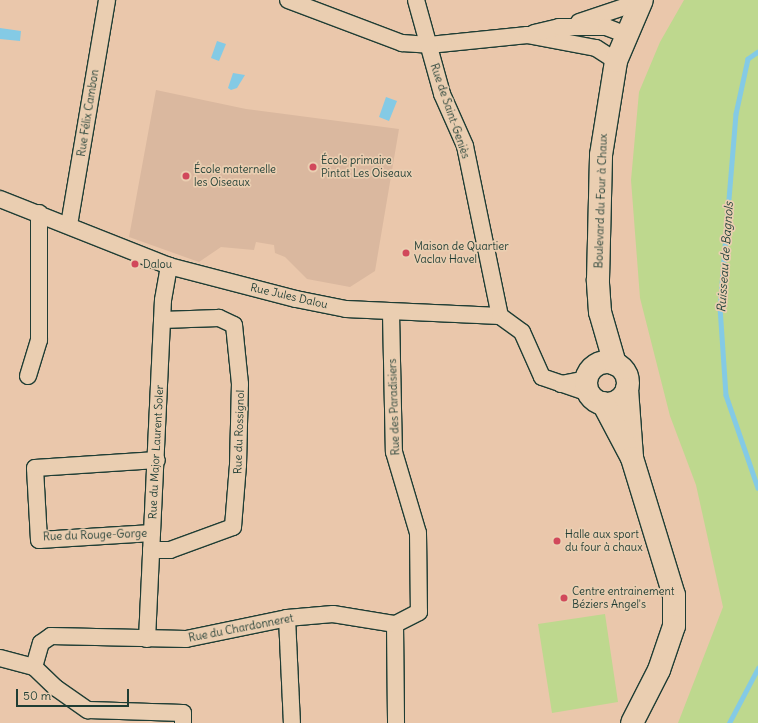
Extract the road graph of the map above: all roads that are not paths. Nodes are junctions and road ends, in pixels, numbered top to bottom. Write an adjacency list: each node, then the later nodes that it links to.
1 (106, 0): 12 (street, Rue Félix Cambon)
2 (288, 0): 8 (street)
3 (416, 0): 8 (street, Rue de Saint-Geniès)
4 (642, 0): 5 (street); 7 (street, Boulevard du Four à Chaux)
5 (559, 27): 6 (street); 7 (street)
6 (527, 35): 8 (street); 9 (street)
7 (627, 35): 9 (street, Boulevard du Four à Chaux)
8 (429, 45): 15 (street, Rue de Saint-Geniès)
9 (616, 61): 18 (street, Boulevard du Four à Chaux)
10 (0, 199): 11 (street, Rue Jules Dalou)
11 (39, 213): 12 (street, Rue Jules Dalou); 17 (street)
12 (69, 225): 13 (street, Rue Jules Dalou)
13 (169, 266): 14 (street, Rue Jules Dalou); 16 (street, Rue du Major Laurent Soler)
14 (391, 313): 15 (street, Rue Jules Dalou); 24 (street, Rue des Paradisiers)
15 (500, 316): 18 (street)
16 (162, 320): 20 (street, Rue du Major Laurent Soler); 22 (street, Rue du Rossignol)
17 (28, 376)
18 (598, 381): 19 (street, Boulevard du Four à Chaux); 19 (street, Boulevard du Four à Chaux)
19 (632, 458): 32 (street, Boulevard du Four à Chaux)
20 (157, 460): 21 (street, Rue du Major Laurent Soler); 21 (street, Rue du Rouge-Gorge)
21 (152, 533): 22 (street, Rue du Major Laurent Soler)
22 (151, 550): 25 (street, Rue du Major Laurent Soler)
23 (287, 618): 24 (street, Rue du Chardonneret); 25 (street, Rue du Chardonneret); 30 (street)
24 (395, 624): 31 (street)
25 (147, 639): 27 (street, Rue du Chardonneret)
26 (0, 658): 27 (street)
27 (34, 667): 28 (street)
28 (88, 717): 29 (street)
29 (183, 723)
30 (292, 723)
31 (396, 723)
32 (632, 723)

